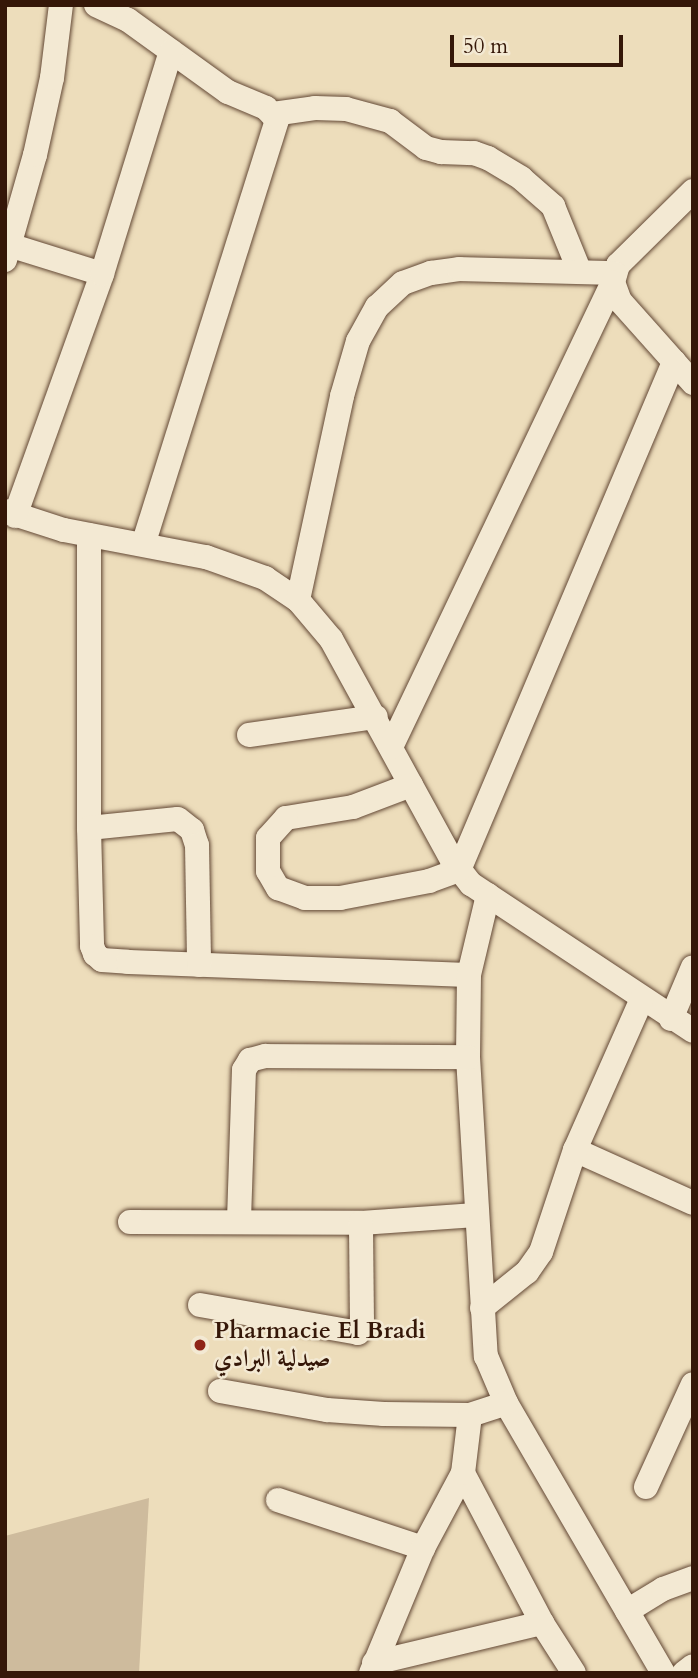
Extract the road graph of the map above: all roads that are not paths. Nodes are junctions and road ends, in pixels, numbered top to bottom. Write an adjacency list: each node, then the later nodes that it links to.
1 (61, 5): 6 (street)
2 (96, 5): 3 (street)
3 (171, 51): 4 (street); 8 (street)
4 (273, 114): 7 (street); 14 (street)
5 (693, 191): 9 (street)
6 (7, 252): 8 (street)
7 (580, 272): 9 (street); 15 (street)
8 (102, 274): 12 (street)
9 (613, 277): 10 (street); 18 (street)
10 (674, 362): 11 (street); 21 (street)
11 (693, 383)
12 (10, 514): 13 (street)
13 (89, 535): 14 (street); 20 (street)
14 (144, 543): 15 (street)
15 (298, 600): 16 (street)
16 (376, 717): 17 (street); 18 (street)
17 (249, 735)
18 (391, 747): 19 (street)
19 (411, 785): 21 (street); 21 (street)
20 (89, 828): 23 (street); 23 (street)
21 (459, 870): 22 (street)
22 (488, 895): 25 (street); 26 (street)
23 (199, 965): 25 (street)
24 (693, 967): 27 (street)
25 (469, 975): 29 (street)
26 (642, 999): 27 (street); 30 (street)
27 (671, 1019): 28 (street)
28 (693, 1031)
29 (468, 1056): 32 (street); 33 (street)
30 (575, 1150): 31 (street); 37 (street)
31 (693, 1203)
32 (476, 1215): 35 (street); 37 (street)
33 (239, 1220): 34 (street); 35 (street)
34 (130, 1222)
35 (361, 1223): 36 (street)
36 (200, 1305)
37 (482, 1308): 40 (street)
38 (693, 1384): 43 (street)
39 (220, 1391): 41 (street)
40 (506, 1403): 41 (street); 47 (street)
41 (470, 1415): 42 (street)
42 (463, 1474): 45 (street); 48 (street)
43 (646, 1487)
44 (278, 1500): 45 (street)
45 (423, 1548): 50 (street)
46 (693, 1578): 47 (street)
47 (627, 1611): 52 (street)
48 (542, 1623): 50 (street); 51 (street)
49 (693, 1666): 53 (street)
50 (372, 1668)
51 (574, 1673)
52 (663, 1673)
53 (684, 1673)

